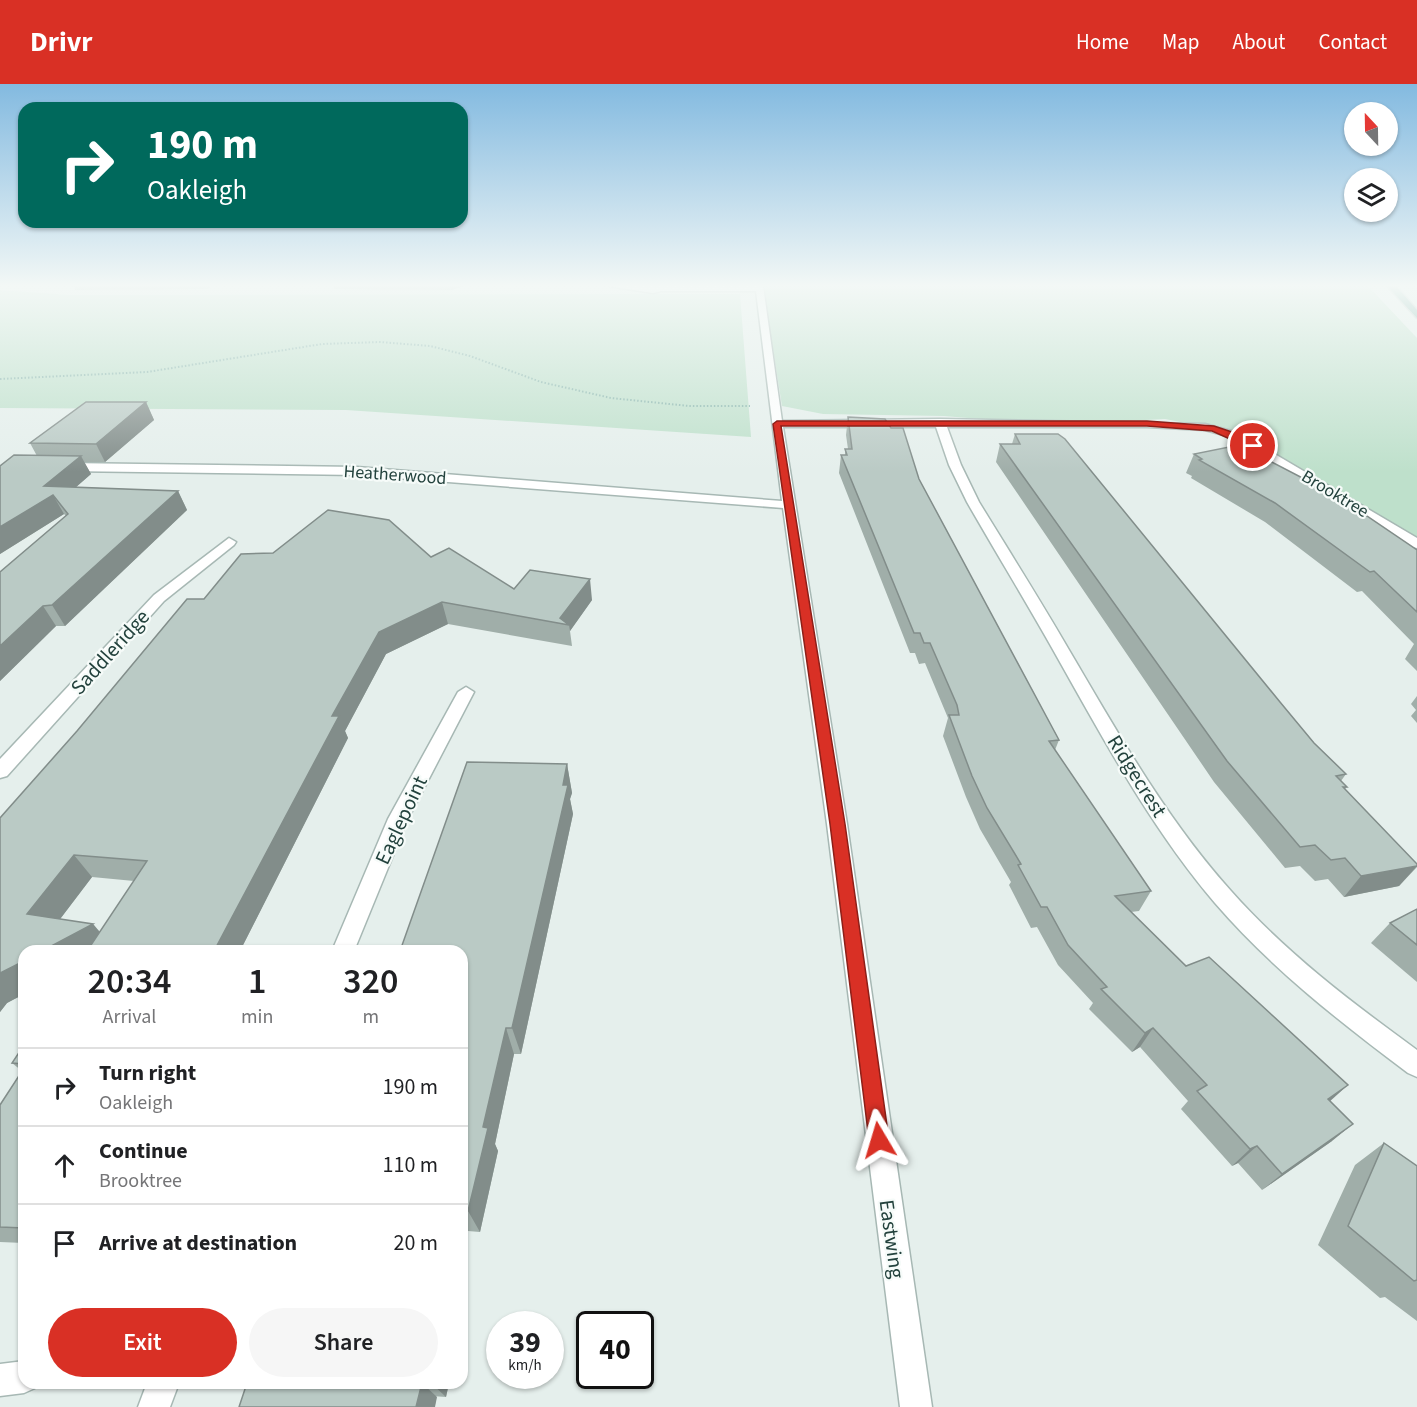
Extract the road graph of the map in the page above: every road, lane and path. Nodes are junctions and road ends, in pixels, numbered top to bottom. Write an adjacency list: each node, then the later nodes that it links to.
1 (299, 348): 4 (path)
2 (437, 348): 5 (path)
3 (769, 348): 5 (street, Eastwing)
4 (0, 379)
5 (776, 415): 6 (street, Brooktree); 8 (street, Eastwing)
6 (940, 422): 10 (street, Brooktree); 14 (street, Ridgecrest)
7 (57, 467): 8 (street, Heatherwood)
8 (789, 505): 19 (street, Eastwing)
9 (229, 542): 12 (street, Saddleridge)
10 (1417, 544)
11 (466, 692): 13 (street, Eaglepoint)
12 (0, 771)
13 (346, 945)
14 (1417, 1065)
15 (18, 1378): 16 (street)
16 (0, 1380)
17 (161, 1389): 18 (street)
18 (154, 1407)
19 (916, 1407)

